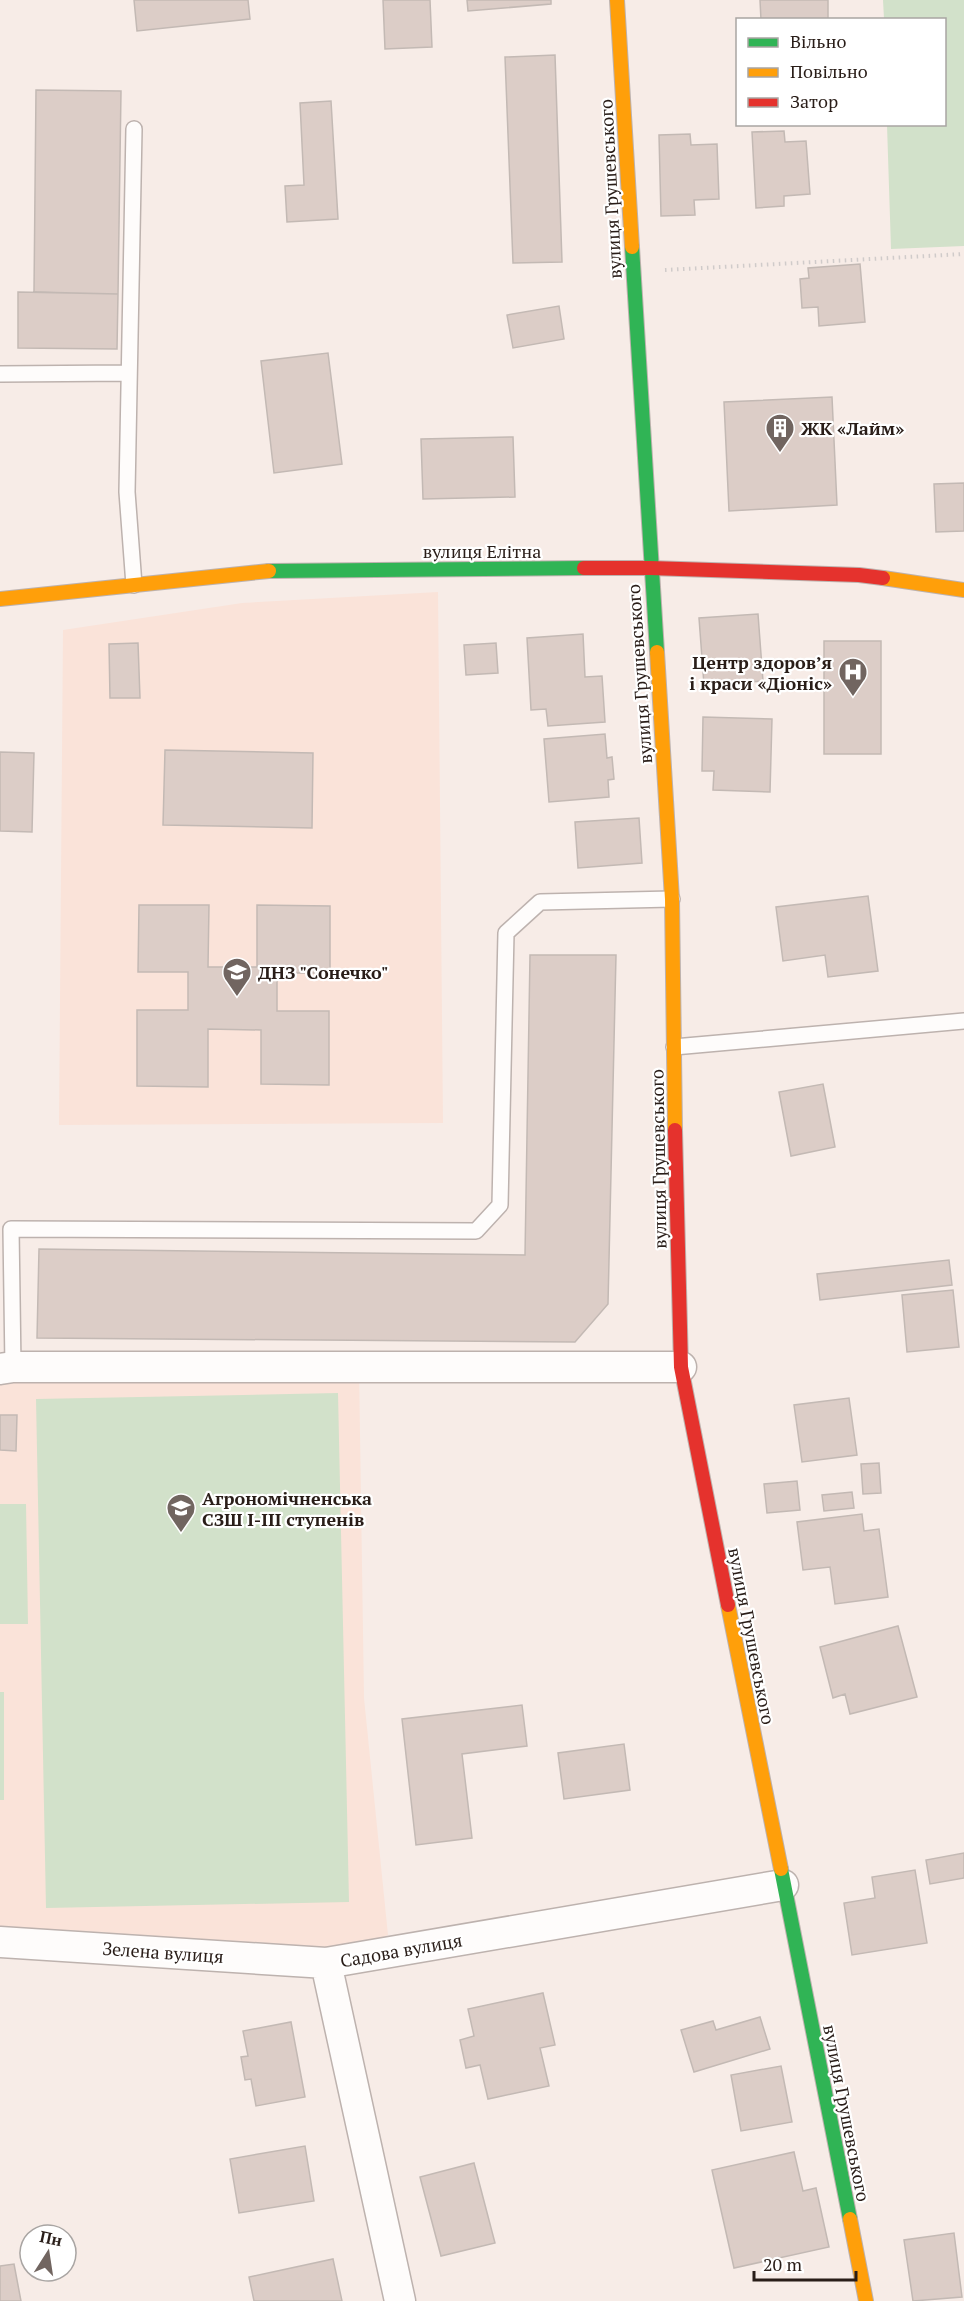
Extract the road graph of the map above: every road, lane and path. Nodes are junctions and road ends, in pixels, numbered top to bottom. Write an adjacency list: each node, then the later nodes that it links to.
1 (617, 0): 4 (street, вулиця Грушевського)
2 (134, 129): 5 (lane)
3 (964, 254): 4 (path)
4 (633, 272): 7 (street, вулиця Грушевського)
5 (129, 373): 6 (lane); 8 (lane)
6 (0, 374)
7 (650, 568): 8 (street, вулиця Елітна); 9 (street, вулиця Елітна); 11 (street, вулиця Грушевського)
8 (134, 585): 10 (street, вулиця Елітна)
9 (964, 590)
10 (0, 599)
11 (672, 899): 13 (street, вулиця Грушевського); 15 (lane)
12 (964, 1021): 13 (lane)
13 (674, 1047): 14 (street, вулиця Грушевського)
14 (681, 1367): 15 (street); 16 (street, вулиця Грушевського)
15 (7, 1368)
16 (783, 1886): 18 (street, Садова вулиця); 20 (street, вулиця Грушевського)
17 (0, 1942): 18 (street, Зелена вулиця)
18 (326, 1963): 19 (street, Садова вулиця)
19 (400, 2301)
20 (866, 2301)

